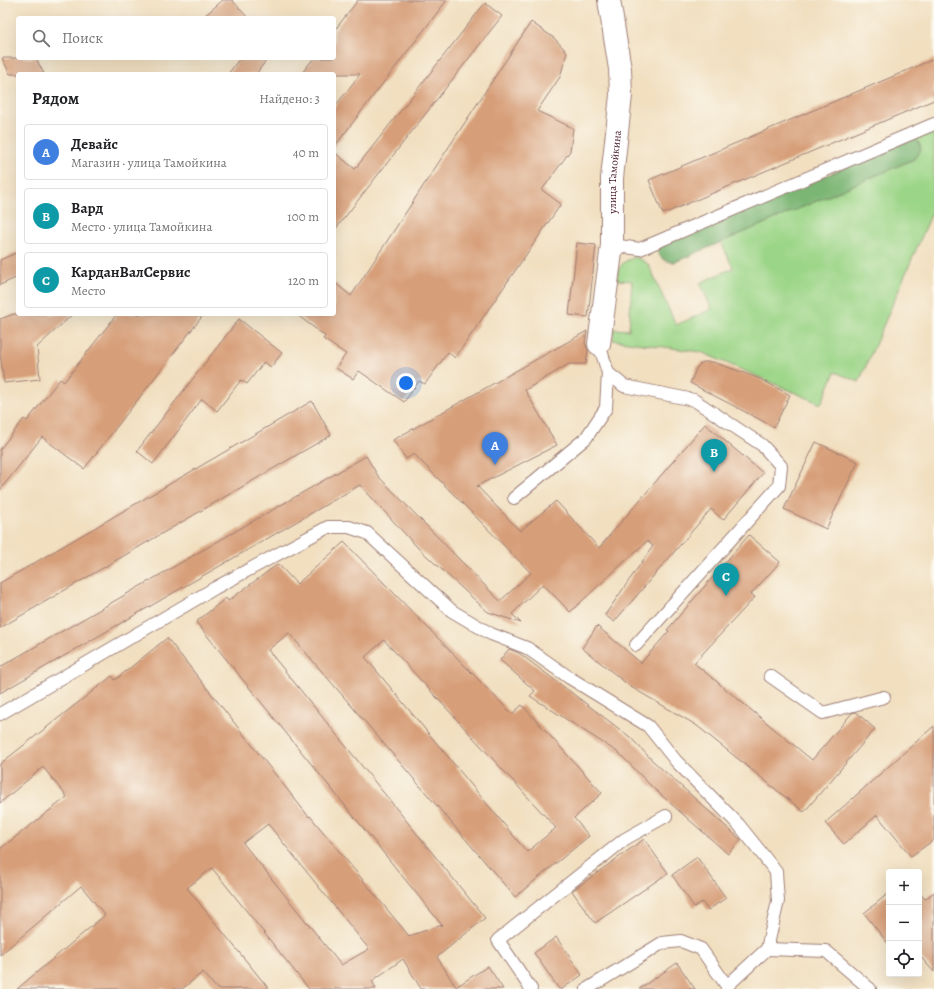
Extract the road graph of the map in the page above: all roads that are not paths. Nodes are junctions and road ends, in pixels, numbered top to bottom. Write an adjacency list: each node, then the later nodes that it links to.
1 (609, 0): 3 (street, улица Тамойкина)
2 (934, 124): 3 (lane)
3 (612, 245): 4 (street, улица Тамойкина)
4 (599, 344): 5 (lane)
5 (608, 373): 6 (lane); 7 (lane)
6 (514, 498)
7 (636, 646)
8 (770, 676): 9 (lane)
9 (884, 697)
10 (0, 714): 12 (lane)
11 (666, 816): 14 (lane)
12 (767, 949): 13 (lane); 16 (lane)
13 (727, 988): 15 (lane)
14 (531, 989)
15 (588, 989)
16 (870, 989)

